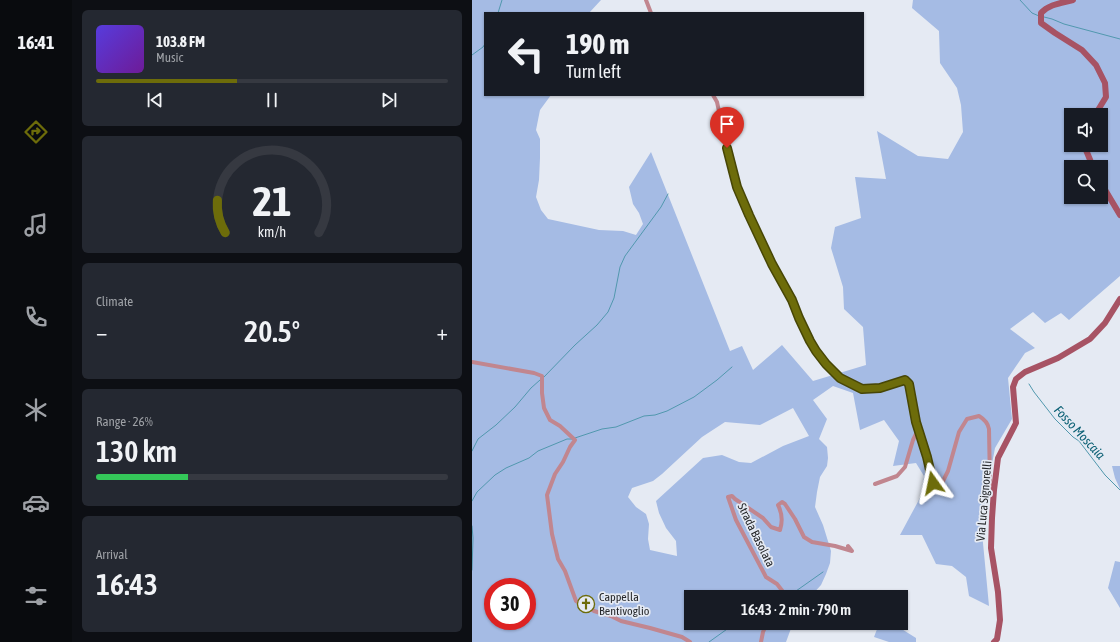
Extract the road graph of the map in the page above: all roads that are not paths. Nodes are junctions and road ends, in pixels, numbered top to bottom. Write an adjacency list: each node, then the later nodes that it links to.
1 (646, 0): 3 (street)
2 (1074, 0): 5 (main road)
3 (651, 12)
4 (714, 96): 10 (street)
5 (1099, 108)
6 (1108, 195): 7 (main road)
7 (1120, 215)
8 (1120, 299): 12 (main road, Via Luca Signorelli)
9 (472, 362): 16 (street)
10 (919, 432): 11 (street); 12 (street)
11 (875, 484)
12 (994, 490): 18 (main road, Via Luca Signorelli)
13 (848, 546): 14 (street, Strada Basolata)
14 (782, 590)
15 (764, 630): 17 (street)
16 (690, 642)
17 (761, 642)
18 (994, 642)

